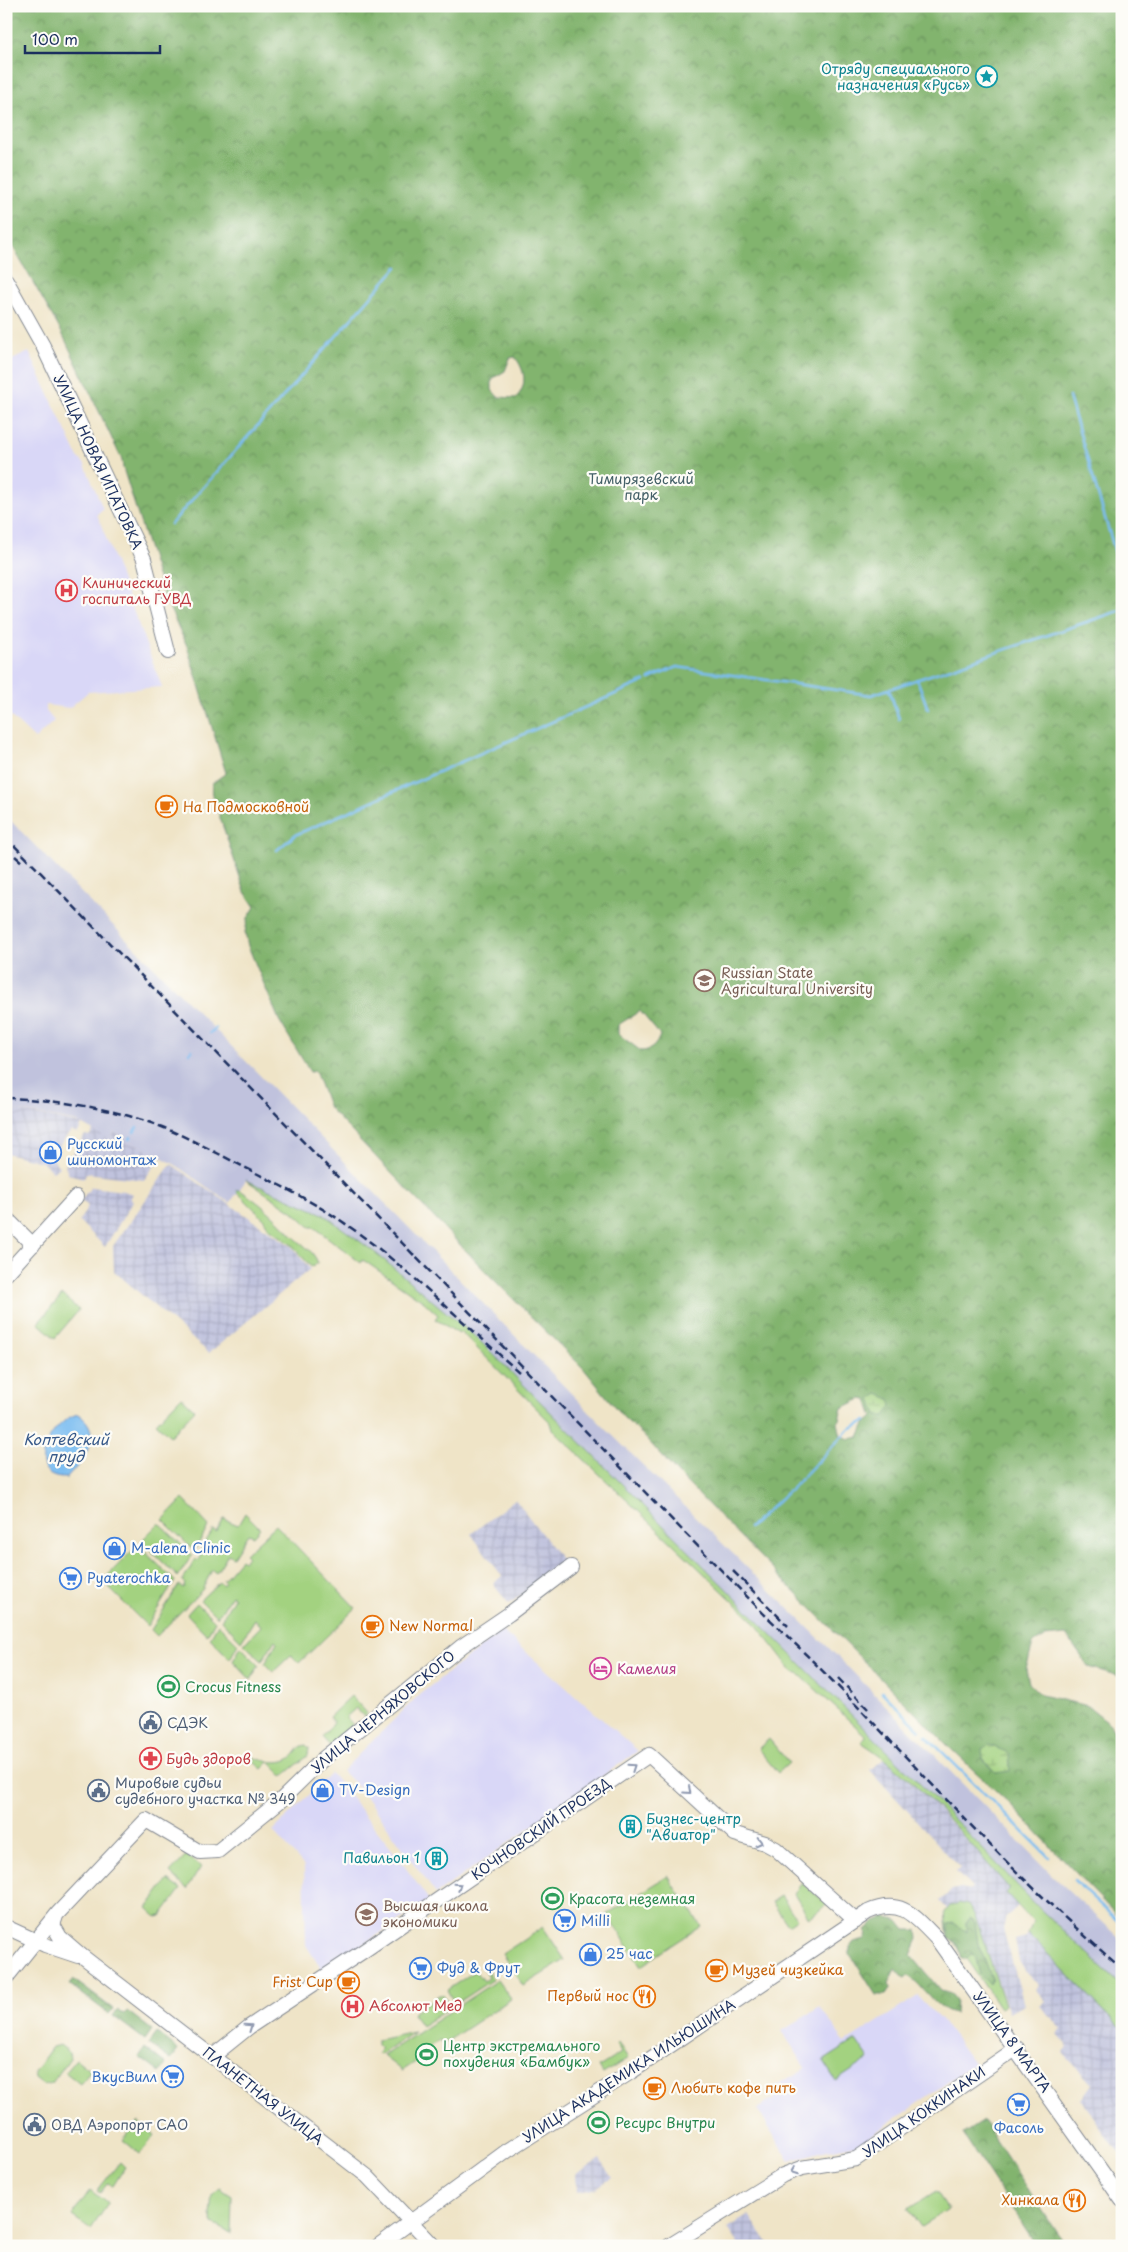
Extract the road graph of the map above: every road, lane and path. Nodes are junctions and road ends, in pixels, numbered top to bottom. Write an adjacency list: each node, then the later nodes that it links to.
1 (6, 280): 2 (street, УЛИЦА НОВАЯ ИПАТОВКА)
2 (168, 652)
3 (76, 1197): 5 (street)
4 (6, 1218): 5 (street)
5 (33, 1245): 6 (street)
6 (6, 1274)
7 (571, 1567): 9 (street, УЛИЦА ЧЕРНЯХОВСКОГО)
8 (885, 1906): 10 (street, УЛИЦА АКАДЕМИКА ИЛЬЮШИНА); 15 (street, УЛИЦА 8 МАРТА)
9 (56, 1916): 12 (street, УЛИЦА ЧЕРНЯХОВСКОГО); 13 (street, ПЛАНЕТНАЯ УЛИЦА)
10 (856, 1920): 16 (street, КОЧНОВСКИЙ ПРОЕЗД, one-way to 10); 18 (street, УЛИЦА АКАДЕМИКА ИЛЬЮШИНА)
11 (6, 1927): 12 (street, ПЛАНЕТНАЯ УЛИЦА)
12 (35, 1940): 13 (street, ПЛАНЕТНАЯ УЛИЦА); 14 (street, УЛИЦА ЧЕРНЯХОВСКОГО)
13 (82, 1956): 16 (street, ПЛАНЕТНАЯ УЛИЦА)
14 (6, 1978)
15 (1017, 2048): 17 (street, УЛИЦА 8 МАРТА); 21 (street, УЛИЦА КОККИНАКИ, one-way to 21)
16 (213, 2056): 18 (street, ПЛАНЕТНАЯ УЛИЦА)
17 (1122, 2200)
18 (410, 2221): 19 (street, УЛИЦА АКАДЕМИКА ИЛЬЮШИНА); 20 (street, ПЛАНЕТНАЯ УЛИЦА)
19 (378, 2246)
20 (434, 2246)
21 (670, 2246)

